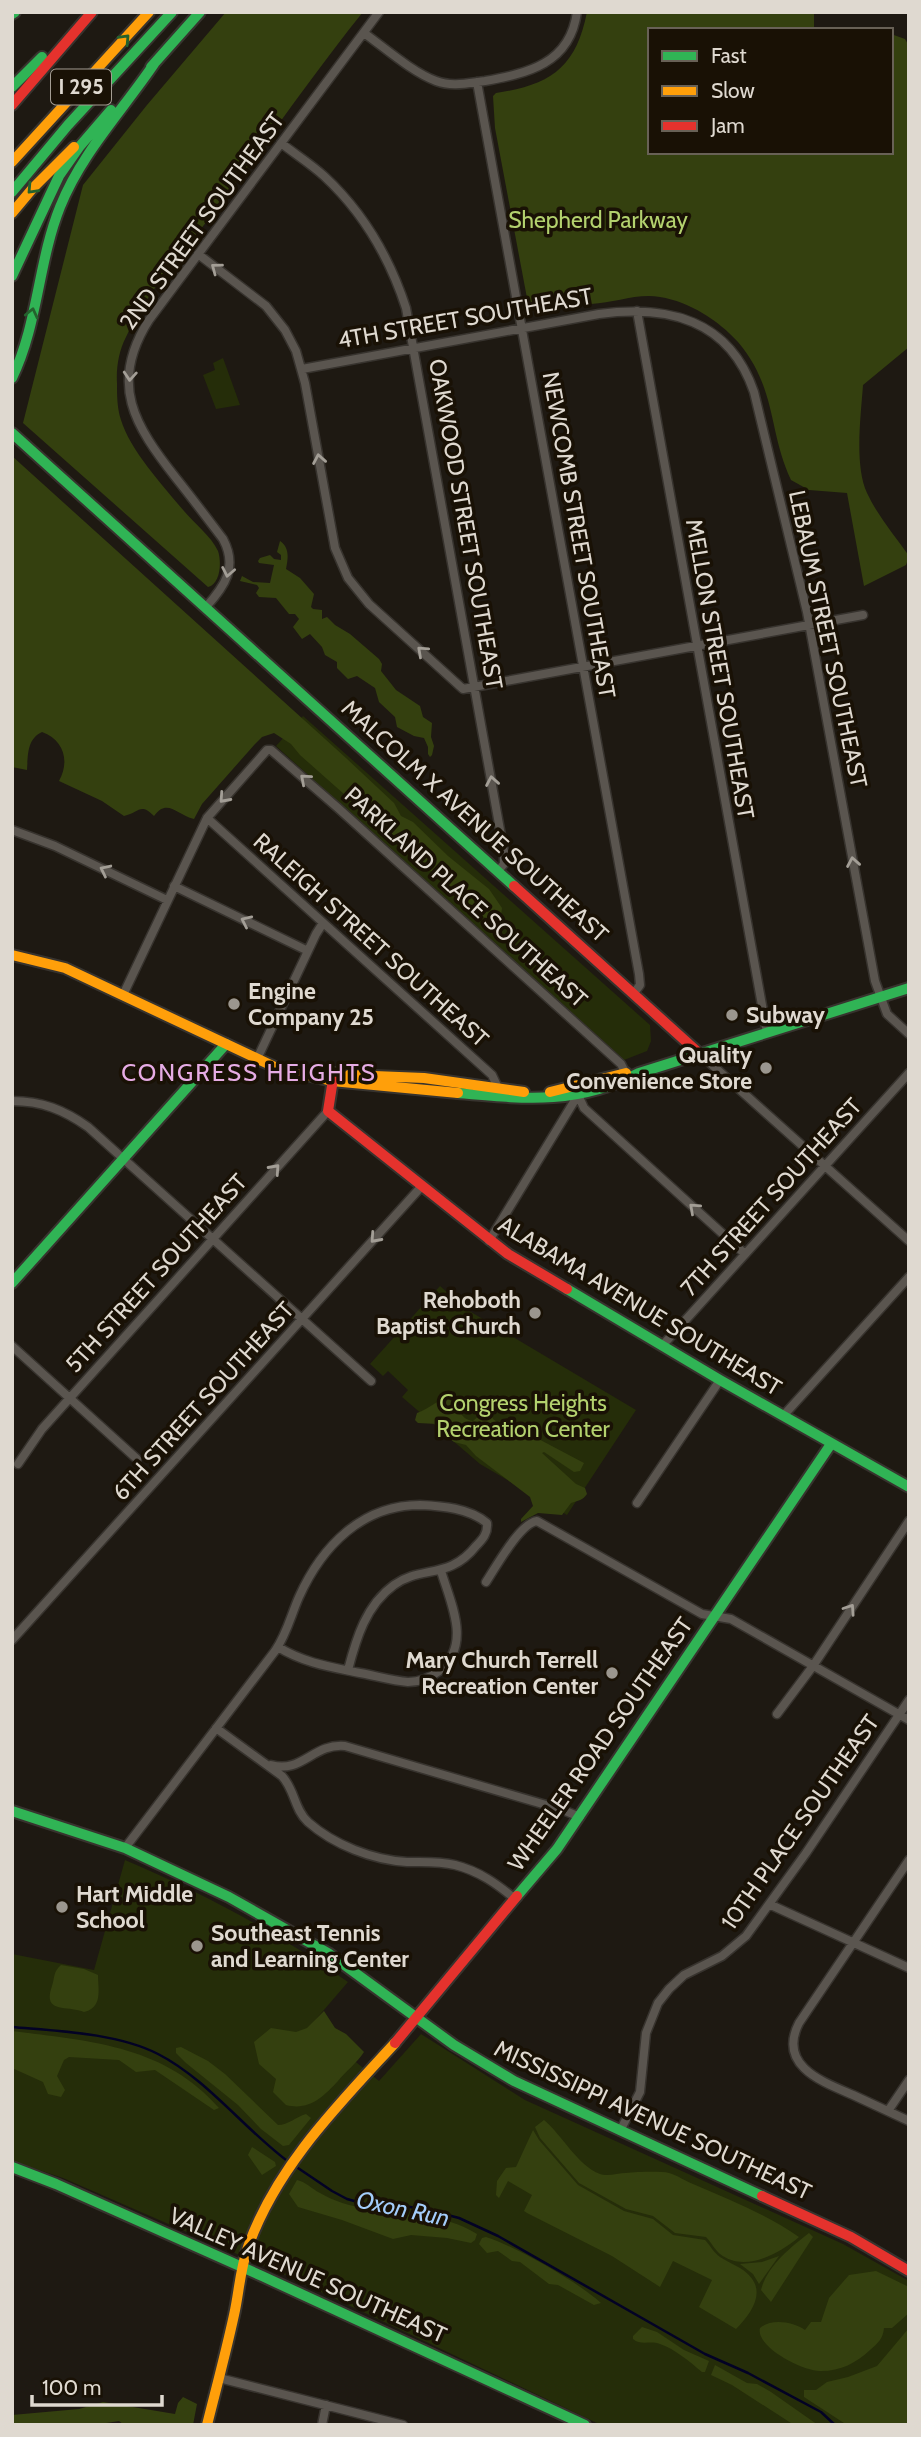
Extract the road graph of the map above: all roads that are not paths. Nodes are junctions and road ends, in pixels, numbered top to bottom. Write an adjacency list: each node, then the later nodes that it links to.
1 (84, 12): 11 (main road)
2 (92, 12): 12 (main road, I 295)
3 (149, 12): 16 (main road, I 295, one-way to 3)
4 (172, 12): 13 (main road)
5 (200, 12): 9 (main road)
6 (379, 12): 8 (street, 2ND STREET SOUTHEAST)
7 (577, 12): 10 (street)
8 (364, 33): 10 (street); 15 (street, 2ND STREET SOUTHEAST)
9 (154, 64): 14 (main road); 26 (main road, one-way to 9)
10 (477, 82): 23 (street, NEWCOMB STREET SOUTHEAST)
11 (12, 87)
12 (12, 105)
13 (68, 125): 17 (main road); 18 (main road)
14 (89, 134): 19 (main road, one-way to 19); 21 (main road)
15 (281, 143): 20 (street, 2ND STREET SOUTHEAST); 24 (street, OAKWOOD STREET SOUTHEAST)
16 (12, 162)
17 (12, 183)
18 (12, 192)
19 (12, 213)
20 (198, 254): 25 (street, one-way to 20); 28 (street, 2ND STREET SOUTHEAST, one-way to 28)
21 (14, 274)
22 (637, 311): 23 (street, 4TH STREET SOUTHEAST); 30 (street, LEBAUM STREET SOUTHEAST); 31 (street, MELLON STREET SOUTHEAST)
23 (522, 329): 24 (street, 4TH STREET SOUTHEAST); 32 (street, NEWCOMB STREET SOUTHEAST)
24 (414, 348): 25 (street, 4TH STREET SOUTHEAST); 33 (street, OAKWOOD STREET SOUTHEAST)
25 (302, 369): 33 (street, one-way to 25)
26 (12, 378)
27 (12, 433): 28 (main road, MALCOLM X AVENUE SOUTHEAST)
28 (206, 607): 36 (main road, MALCOLM X AVENUE SOUTHEAST)
29 (863, 615): 30 (street)
30 (810, 625): 31 (street); 45 (street, LEBAUM STREET SOUTHEAST, one-way to 30)
31 (696, 646): 32 (street); 46 (street, MELLON STREET SOUTHEAST)
32 (583, 666): 33 (street); 43 (street, NEWCOMB STREET SOUTHEAST)
33 (475, 686): 36 (street, OAKWOOD STREET SOUTHEAST, one-way to 33)
34 (207, 818): 37 (street); 39 (street, RALEIGH STREET SOUTHEAST); 52 (street, PARKLAND PLACE SOUTHEAST, one-way to 34)
35 (12, 830): 38 (street, one-way to 35)
36 (498, 871): 43 (main road, MALCOLM X AVENUE SOUTHEAST)
37 (174, 886): 38 (street); 40 (street, one-way to 37)
38 (167, 900): 44 (street)
39 (323, 923): 40 (street); 54 (street, RALEIGH STREET SOUTHEAST)
40 (308, 951): 50 (street)
41 (12, 955): 44 (main road)
42 (909, 988): 45 (main road)
43 (634, 993): 49 (main road, MALCOLM X AVENUE SOUTHEAST)
44 (123, 995): 48 (main road)
45 (880, 998): 46 (main road); 47 (street, LEBAUM STREET SOUTHEAST)
46 (767, 1033): 49 (main road)
47 (909, 1034)
48 (226, 1044): 50 (main road); 58 (main road)
49 (701, 1055): 52 (main road); 59 (street, MALCOLM X AVENUE SOUTHEAST)
50 (257, 1059): 53 (main road)
51 (909, 1073): 59 (street, 7TH STREET SOUTHEAST)
52 (627, 1076): 54 (main road); 55 (main road)
53 (333, 1077): 54 (main road); 57 (main road)
54 (500, 1092): 55 (main road)
55 (578, 1095): 62 (street); 64 (street, one-way to 55)
56 (12, 1101): 58 (street)
57 (327, 1111): 60 (main road, ALABAMA AVENUE SOUTHEAST); 61 (street, 5TH STREET SOUTHEAST, one-way to 57)
58 (124, 1158): 61 (street); 66 (main road)
59 (824, 1166): 63 (street, MALCOLM X AVENUE SOUTHEAST); 64 (street, 7TH STREET SOUTHEAST)
60 (421, 1187): 62 (main road, ALABAMA AVENUE SOUTHEAST); 67 (street, 6TH STREET SOUTHEAST, one-way to 67)
61 (213, 1238): 67 (street); 72 (street, 5TH STREET SOUTHEAST)
62 (489, 1241): 69 (main road, ALABAMA AVENUE SOUTHEAST)
63 (909, 1241)
64 (745, 1254): 69 (street, 7TH STREET SOUTHEAST)
65 (909, 1277): 73 (street)
66 (12, 1283)
67 (302, 1319): 71 (street); 83 (street, 6TH STREET SOUTHEAST)
68 (12, 1346): 72 (street)
69 (663, 1346): 70 (main road, ALABAMA AVENUE SOUTHEAST)
70 (720, 1380): 73 (main road, ALABAMA AVENUE SOUTHEAST); 78 (street)
71 (371, 1381)
72 (69, 1398): 75 (street); 76 (street, 5TH STREET SOUTHEAST)
73 (783, 1416): 74 (main road, ALABAMA AVENUE SOUTHEAST)
74 (831, 1444): 77 (main road, ALABAMA AVENUE SOUTHEAST); 82 (main road, WHEELER ROAD SOUTHEAST)
75 (137, 1459)
76 (18, 1464)
77 (907, 1483)
78 (638, 1503)
79 (909, 1521): 85 (street, one-way to 79)
80 (441, 1571): 84 (street); 86 (street); 86 (street)
81 (486, 1582): 82 (street)
82 (715, 1616): 85 (street); 96 (main road, WHEELER ROAD SOUTHEAST)
83 (12, 1640)
84 (278, 1647): 86 (street); 91 (street)
85 (813, 1666): 88 (street); 89 (street)
86 (348, 1670)
87 (909, 1700): 89 (street, 10TH PLACE SOUTHEAST)
88 (776, 1714)
89 (899, 1715): 90 (street); 100 (street, 10TH PLACE SOUTHEAST)
90 (909, 1720)
91 (216, 1728): 92 (street); 97 (street)
92 (265, 1763): 93 (street); 94 (street)
93 (300, 1763): 94 (street); 96 (street)
94 (290, 1786): 99 (street)
95 (12, 1811): 97 (main road, MISSISSIPPI AVENUE SOUTHEAST)
96 (580, 1817): 99 (main road, WHEELER ROAD SOUTHEAST)
97 (125, 1848): 103 (main road, MISSISSIPPI AVENUE SOUTHEAST)
98 (909, 1860): 101 (street)
99 (515, 1899): 103 (main road, WHEELER ROAD SOUTHEAST)
100 (771, 1905): 101 (street); 107 (street, 10TH PLACE SOUTHEAST)
101 (853, 1943): 102 (street); 105 (street)
102 (909, 1968)
103 (417, 2017): 107 (main road, MISSISSIPPI AVENUE SOUTHEAST); 109 (main road, WHEELER ROAD SOUTHEAST)
104 (909, 2080): 105 (street)
105 (888, 2111): 106 (street)
106 (909, 2121)
107 (620, 2131): 110 (main road, MISSISSIPPI AVENUE SOUTHEAST)
108 (12, 2167): 109 (main road, VALLEY AVENUE SOUTHEAST)
109 (243, 2269): 111 (main road, WHEELER ROAD SOUTHEAST); 118 (main road, VALLEY AVENUE SOUTHEAST)
110 (909, 2271)
111 (219, 2378): 112 (street); 115 (main road, WHEELER ROAD SOUTHEAST)
112 (326, 2405): 113 (street); 116 (street)
113 (360, 2414): 114 (street); 117 (street)
114 (357, 2424)
115 (207, 2425)
116 (322, 2425)
117 (402, 2425)
118 (585, 2425)

